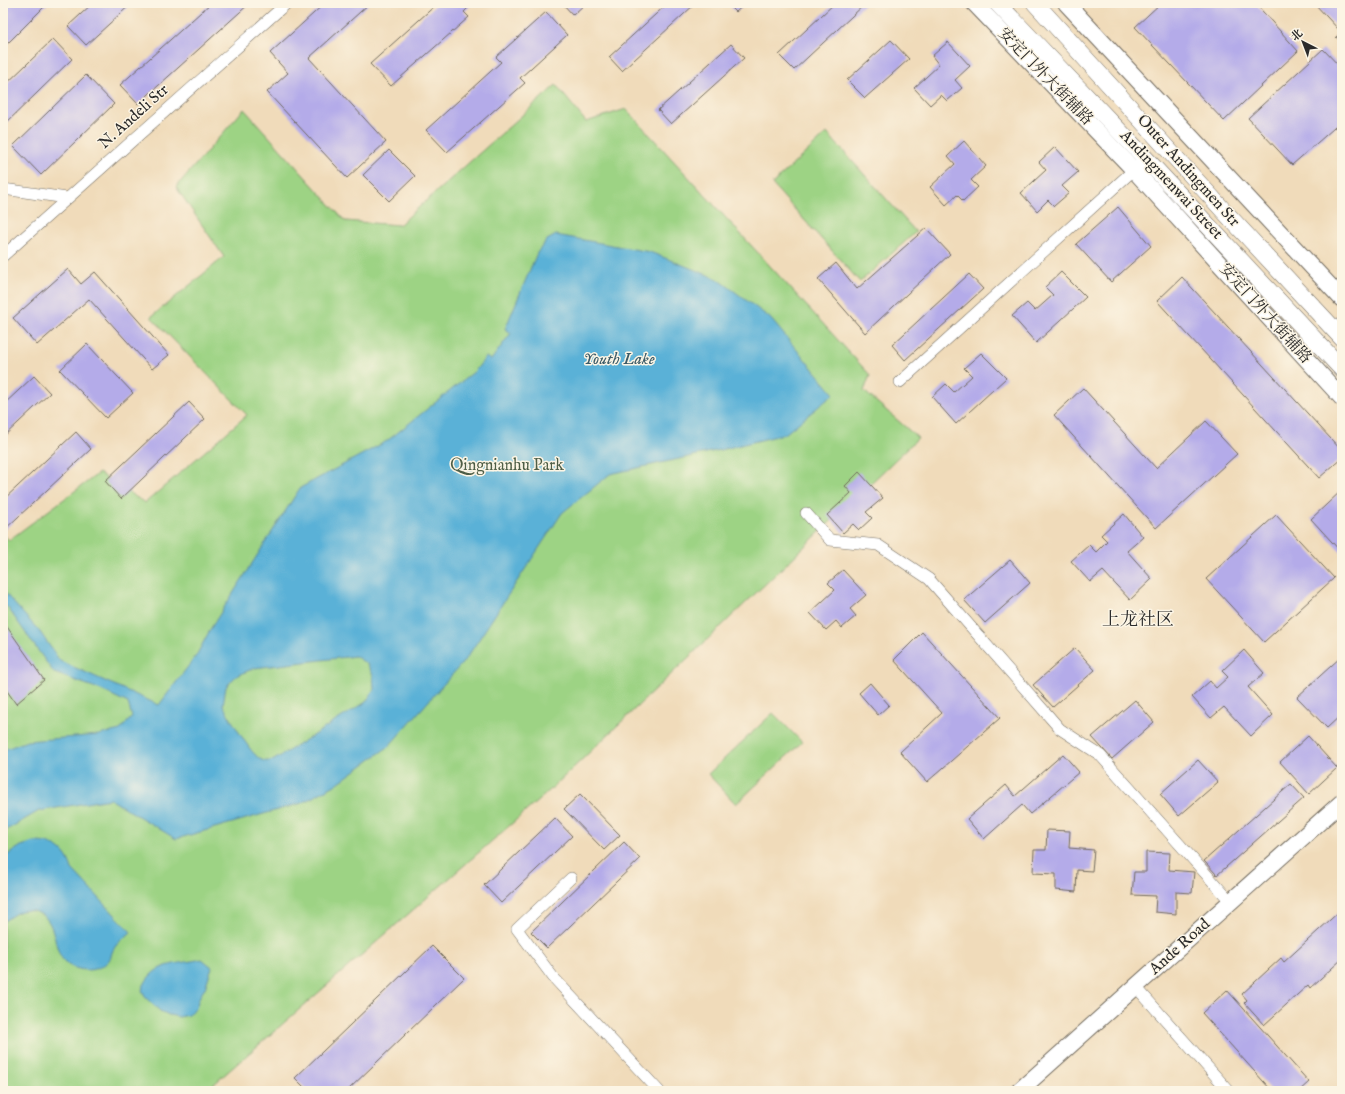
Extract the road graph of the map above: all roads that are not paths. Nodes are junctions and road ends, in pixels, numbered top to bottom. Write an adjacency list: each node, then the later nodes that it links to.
1 (287, 3): 8 (street, N. Andeli Str)
2 (974, 3): 6 (street, 安定门外大街辅路)
3 (997, 3): 6 (main road, Andingmenwai Street)
4 (1035, 3): 11 (main road, Outer Andingmen Str)
5 (1066, 3): 10 (street)
6 (1140, 164): 12 (main road, Andingmenwai Street); 13 (street); 14 (street, 安定门外大街辅路)
7 (3, 189): 8 (street)
8 (67, 198): 9 (street, N. Andeli Str)
9 (3, 256)
10 (1342, 299)
11 (1342, 338)
12 (1342, 369)
13 (900, 382)
14 (1342, 398)
15 (806, 513): 18 (street)
16 (1342, 802): 18 (street, Ande Road)
17 (571, 878): 20 (street)
18 (1231, 902): 19 (street, Ande Road)
19 (1136, 987): 21 (street, Ande Road); 22 (street)
20 (659, 1091)
21 (1019, 1091)
22 (1229, 1091)

